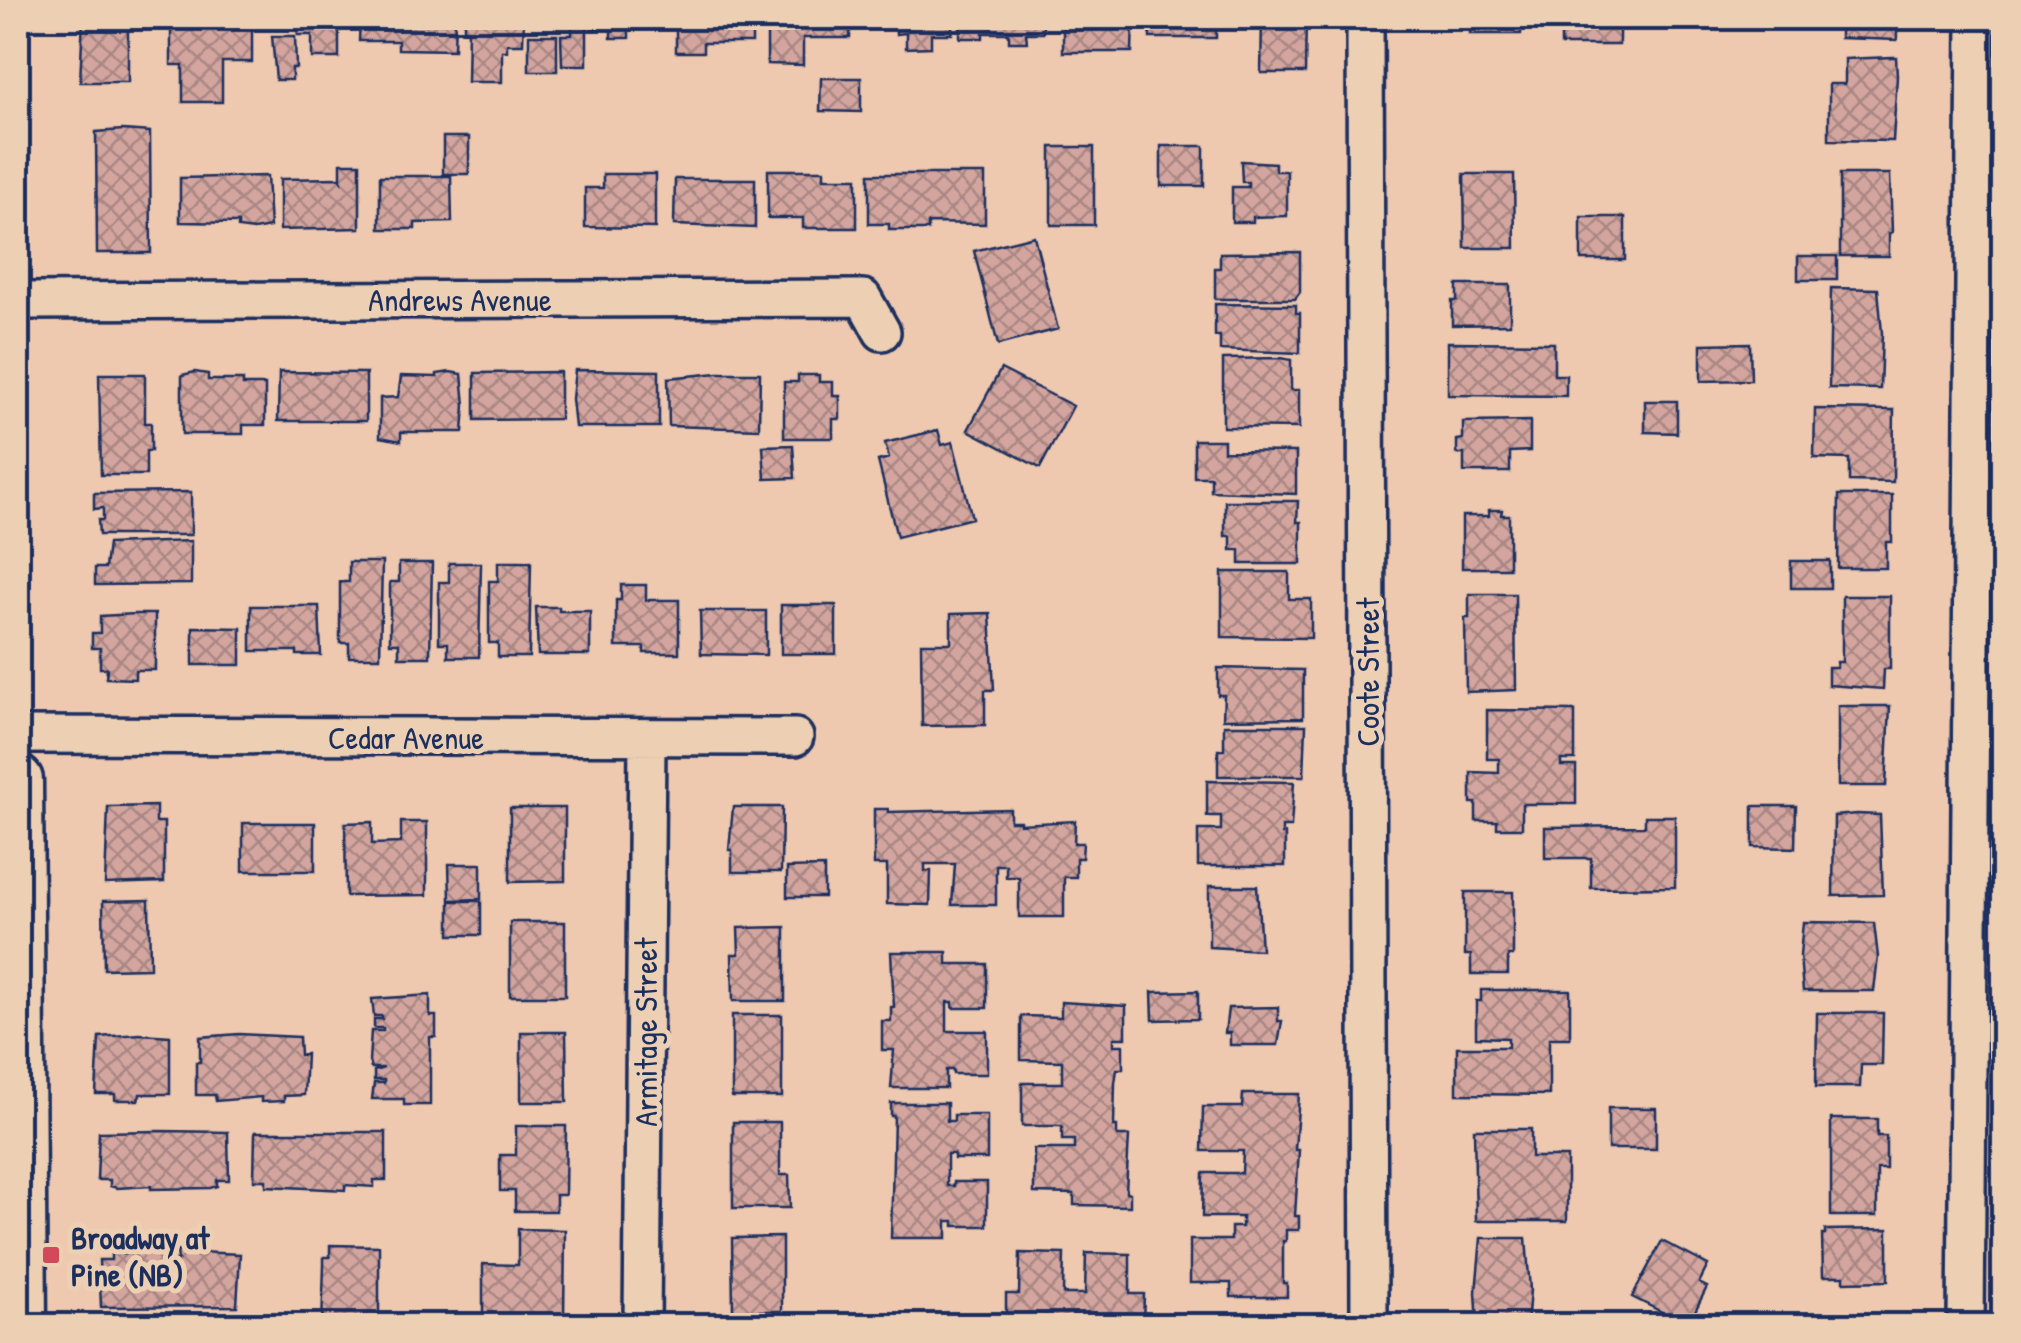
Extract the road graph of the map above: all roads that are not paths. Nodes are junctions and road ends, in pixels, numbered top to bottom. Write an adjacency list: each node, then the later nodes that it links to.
1 (1365, 18): 12 (street, Coote Street)
2 (1976, 18): 13 (street)
3 (18, 301): 4 (street, Andrews Avenue)
4 (882, 332)
5 (18, 735): 7 (street, Cedar Avenue)
6 (795, 737): 7 (street, Cedar Avenue)
7 (647, 739): 11 (street, Armitage Street)
8 (18, 780): 9 (street)
9 (20, 1220): 10 (street)
10 (22, 1326)
11 (642, 1326)
12 (1369, 1326)
13 (1966, 1326)

